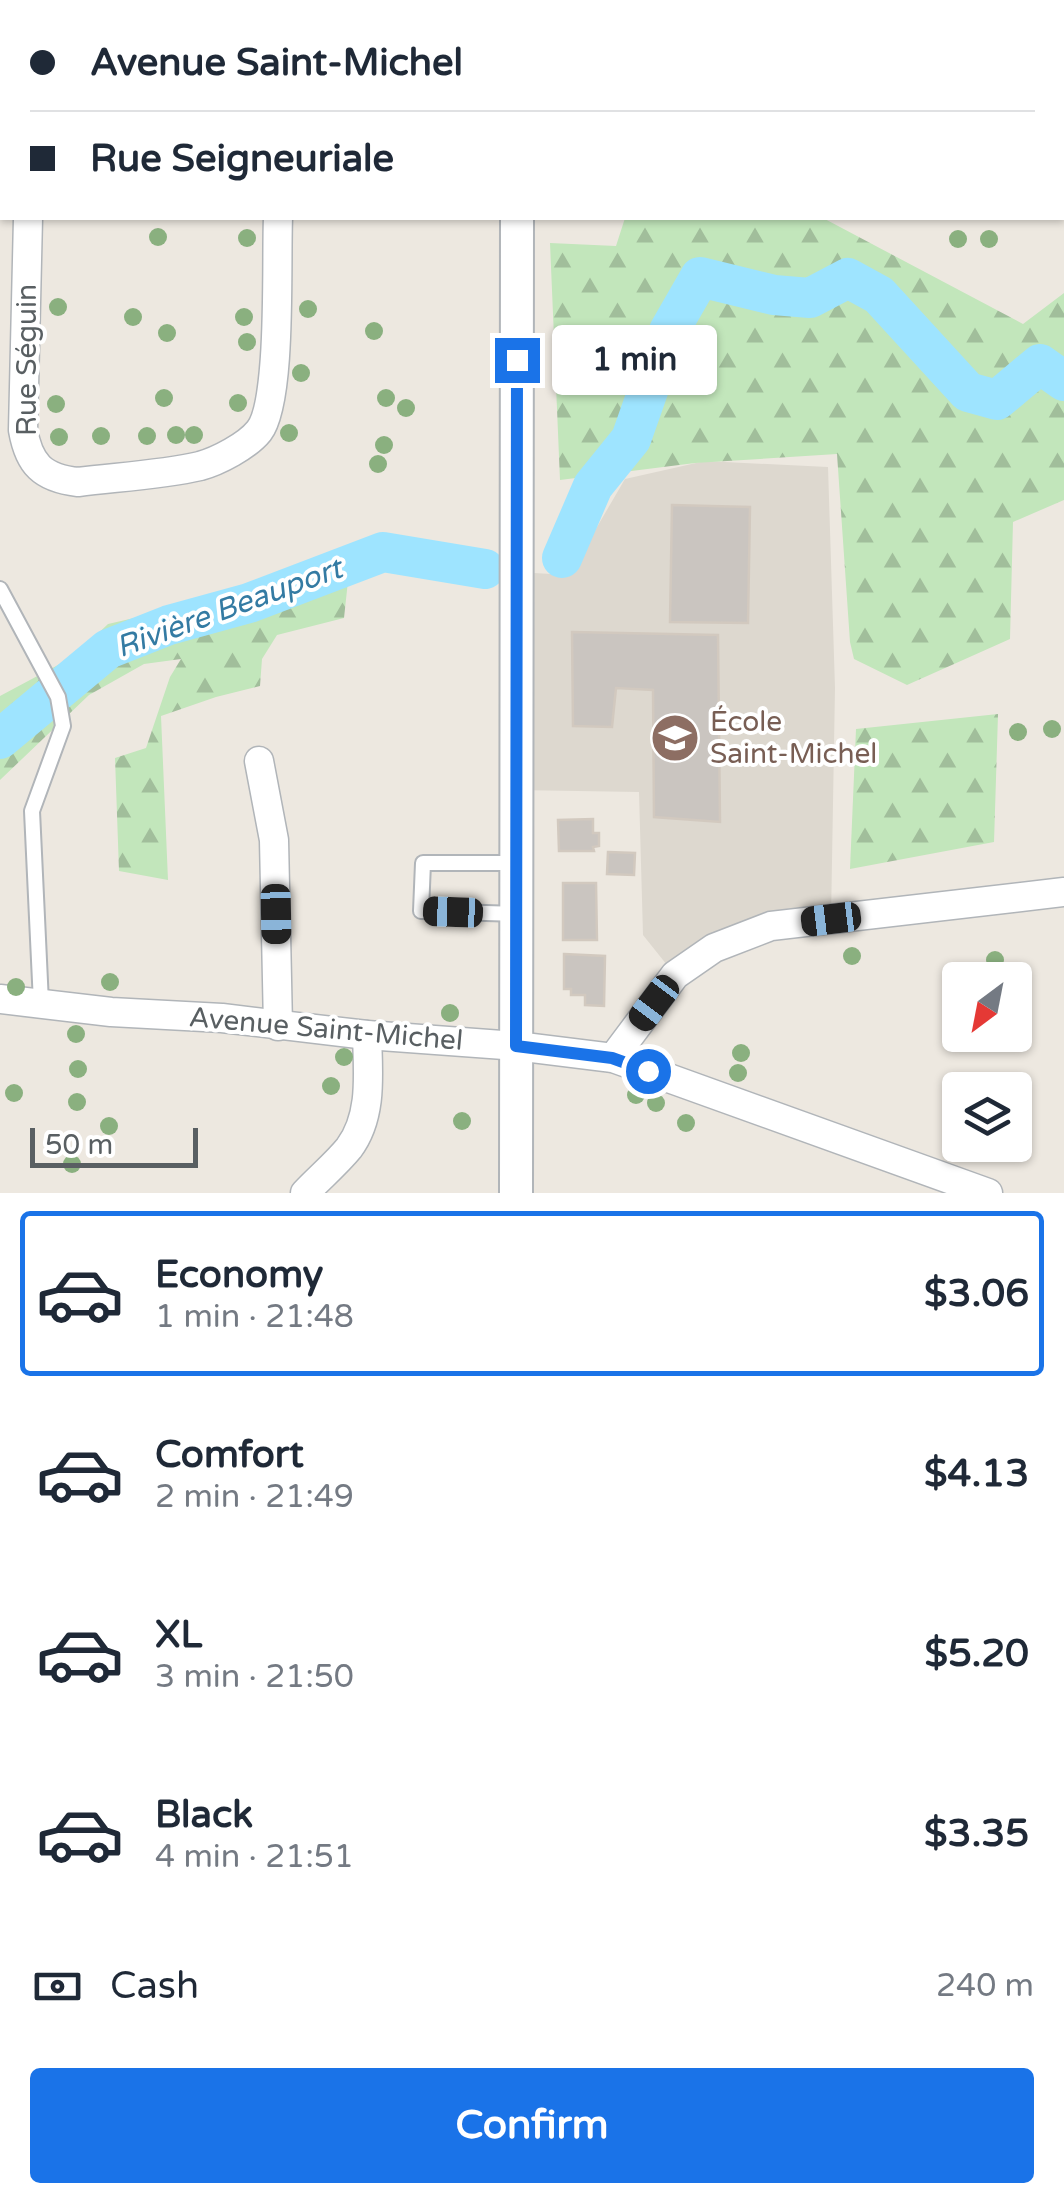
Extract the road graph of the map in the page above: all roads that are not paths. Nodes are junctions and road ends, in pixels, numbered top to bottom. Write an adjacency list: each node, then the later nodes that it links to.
1 (28, 220): 2 (street, Rue Séguin)
2 (278, 220)
3 (517, 220): 6 (street)
4 (0, 589): 10 (lane)
5 (259, 761): 11 (street)
6 (516, 863): 8 (street); 8 (lane)
7 (1064, 892): 14 (street)
8 (516, 914): 13 (street)
9 (0, 998): 10 (street, Avenue Saint-Michel)
10 (41, 1004): 11 (street, Avenue Saint-Michel)
11 (278, 1026): 12 (street, Avenue Saint-Michel)
12 (367, 1035): 13 (street, Avenue Saint-Michel); 15 (street)
13 (516, 1046): 14 (street, Avenue Saint-Michel); 16 (street)
14 (612, 1058): 17 (street, Avenue Saint-Michel)
15 (305, 1193)
16 (516, 1193)
17 (988, 1193)

